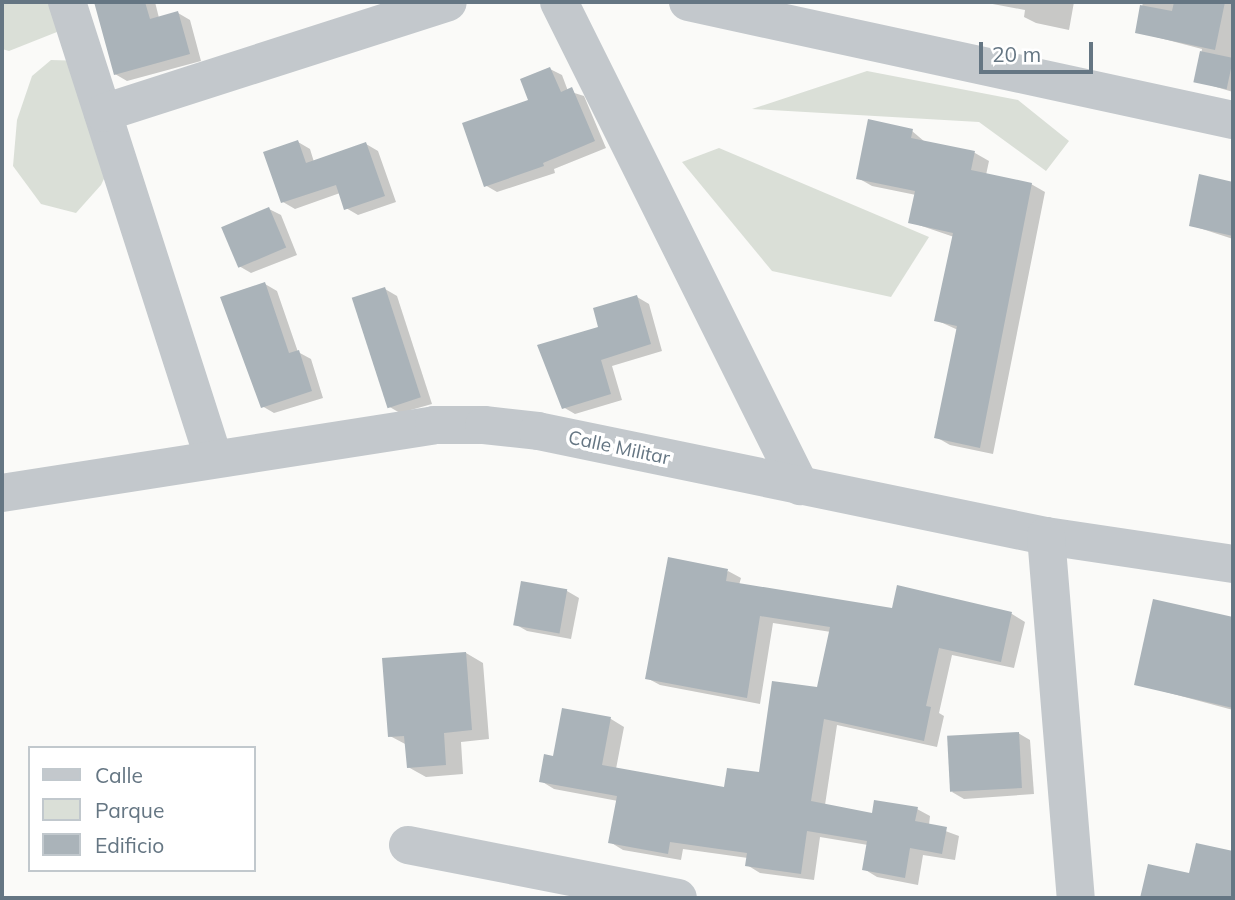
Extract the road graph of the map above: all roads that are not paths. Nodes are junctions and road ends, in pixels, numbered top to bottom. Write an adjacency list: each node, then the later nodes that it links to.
1 (67, 2): 5 (street)
2 (448, 2): 5 (street)
3 (559, 2): 8 (street)
4 (688, 2): 6 (street)
5 (103, 113): 7 (street)
6 (1233, 120)
7 (214, 459): 8 (street, Calle Militar); 9 (street, Calle Militar)
8 (800, 486): 10 (street, Calle Militar)
9 (2, 493)
10 (1046, 536): 11 (street, Calle Militar); 14 (street)
11 (1231, 554)
12 (408, 845): 13 (street)
13 (678, 898)
14 (1076, 898)

